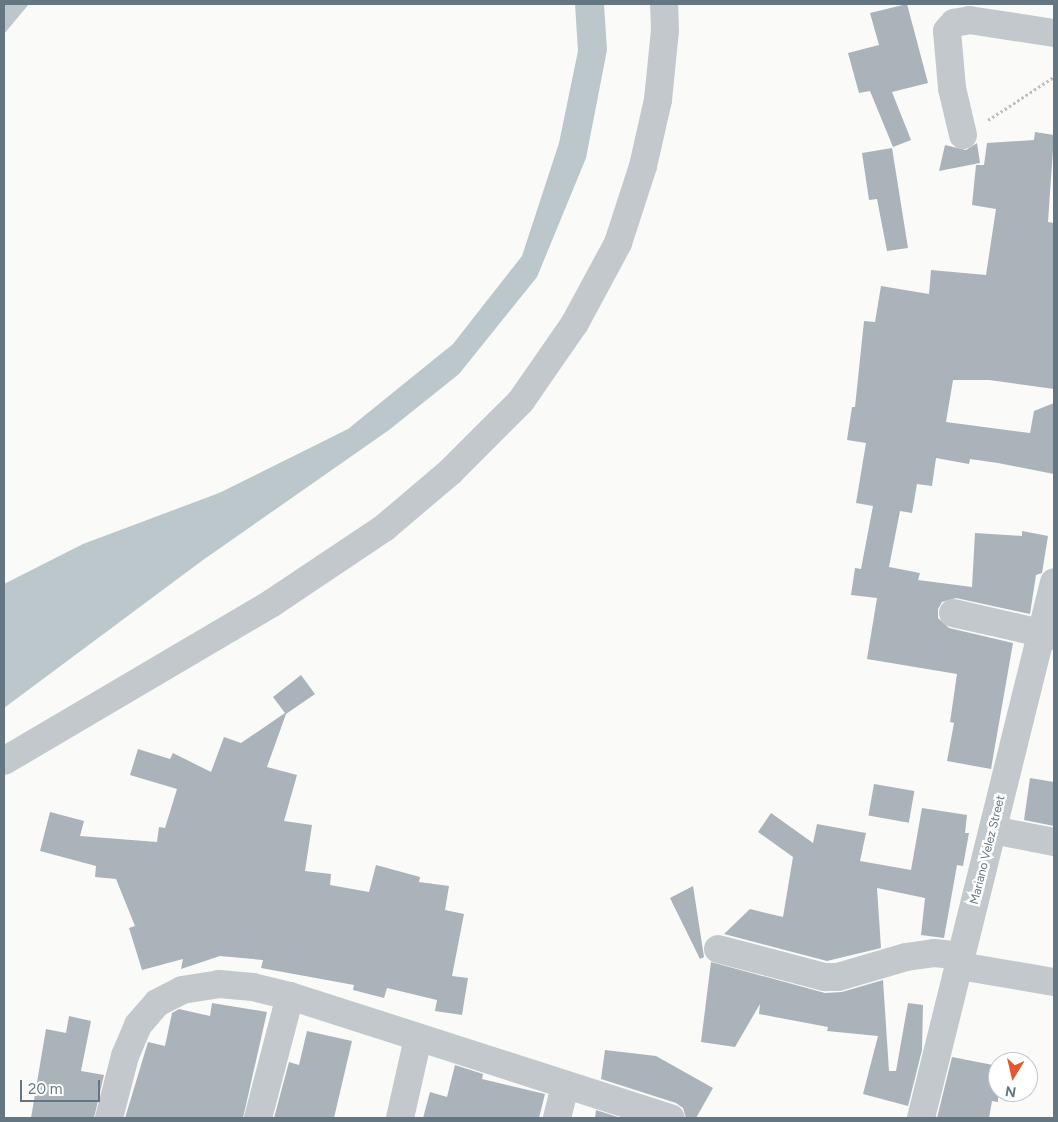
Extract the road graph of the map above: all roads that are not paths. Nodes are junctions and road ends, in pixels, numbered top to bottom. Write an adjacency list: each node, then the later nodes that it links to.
1 (664, 4): 7 (street)
2 (1054, 33): 3 (street)
3 (963, 135)
4 (1054, 582): 6 (street, Mariano Velez Street)
5 (953, 613): 6 (street)
6 (1047, 635): 8 (street, Mariano Velez Street)
7 (4, 761)
8 (993, 830): 9 (street); 11 (street, Mariano Velez Street)
9 (1054, 842)
10 (718, 949): 11 (street)
11 (961, 961): 12 (street); 21 (street, Mariano Velez Street)
12 (1054, 982)
13 (290, 996): 14 (street); 16 (street); 17 (street)
14 (418, 1038): 15 (street); 18 (street)
15 (565, 1086): 19 (street); 20 (street)
16 (110, 1118)
17 (258, 1118)
18 (400, 1118)
19 (558, 1118)
20 (671, 1118)
21 (921, 1118)

